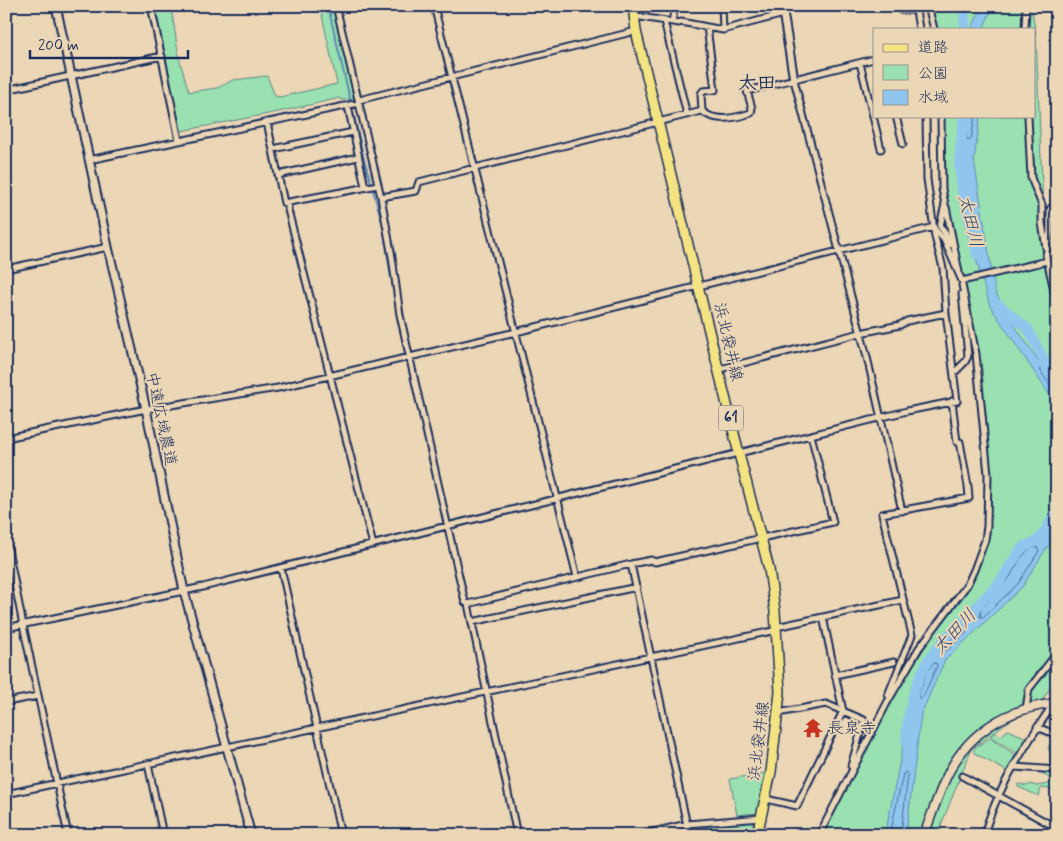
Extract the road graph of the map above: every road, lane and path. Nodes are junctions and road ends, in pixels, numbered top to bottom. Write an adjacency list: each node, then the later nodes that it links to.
1 (56, 6): 24 (street, 中遠広域農道)
2 (151, 6): 21 (street)
3 (336, 6): 28 (street)
4 (434, 6): 25 (street)
5 (633, 6): 12 (main road, 浜北袋井線 / 61)
6 (675, 6): 14 (street)
7 (722, 6): 19 (street)
8 (900, 6): 16 (street)
9 (928, 6): 17 (street)
10 (1028, 6): 18 (street)
11 (783, 10): 19 (street); 26 (street)
12 (634, 16): 13 (street); 20 (main road, 浜北袋井線 / 61)
13 (664, 21): 14 (street); 31 (street)
14 (672, 22): 15 (street)
15 (707, 27): 19 (street); 30 (street)
16 (920, 28)
17 (934, 28)
18 (1025, 28)
19 (723, 30)
20 (636, 31): 25 (street); 38 (main road, 浜北袋井線 / 61)
21 (162, 56): 24 (street); 41 (street)
22 (873, 59): 23 (street)
23 (860, 63): 26 (street); 32 (street)
24 (71, 76): 27 (street); 46 (street, 中遠広域農道)
25 (452, 76): 28 (street); 47 (street)
26 (794, 80): 30 (street); 58 (street)
27 (6, 90)
28 (359, 102): 29 (street); 49 (street)
29 (348, 106): 39 (street); 40 (street)
30 (702, 111): 31 (street)
31 (687, 115): 38 (street)
32 (873, 116)
33 (873, 118): 44 (street)
34 (896, 118): 42 (street)
35 (926, 118): 55 (street)
36 (941, 118): 53 (street)
37 (1028, 118): 57 (street)
38 (658, 121): 47 (street); 64 (main road, 浜北袋井線 / 61)
39 (267, 122): 41 (street); 43 (street)
40 (353, 132): 43 (street); 45 (street)
41 (179, 140): 46 (street)
42 (903, 144)
43 (273, 149): 48 (street)
44 (881, 149)
45 (358, 157): 48 (street); 50 (street)
46 (89, 160): 56 (street, 中遠広域農道)
47 (474, 168): 51 (street); 67 (street)
48 (278, 175): 52 (street)
49 (378, 184): 50 (street); 51 (street)
50 (364, 187): 52 (street)
51 (381, 197): 69 (street)
52 (288, 202): 72 (street)
53 (945, 204): 59 (street); 63 (street)
54 (1057, 206): 57 (street)
55 (934, 227): 58 (street); 59 (street); 66 (street)
56 (108, 247): 61 (street); 74 (street, 中遠広域農道)
57 (1046, 248): 60 (street)
58 (838, 250): 64 (street); 68 (street)
59 (952, 261): 63 (street)
60 (1046, 262): 62 (street); 63 (street); 65 (street)
61 (6, 268)
62 (1057, 276)
63 (962, 281): 71 (street); 104 (street)
64 (699, 285): 67 (street); 70 (main road, 浜北袋井線 / 61)
65 (1057, 302)
66 (946, 313): 68 (street); 71 (street)
67 (516, 332): 69 (street); 79 (street)
68 (860, 333): 70 (street); 75 (street)
69 (409, 357): 72 (street); 81 (street)
70 (720, 369): 78 (main road, 浜北袋井線 / 61)
71 (954, 373): 73 (street)
72 (330, 376): 74 (street); 84 (street)
73 (952, 401): 75 (street); 80 (street)
74 (146, 409): 77 (street); 89 (street, 中遠広域農道)
75 (880, 419): 76 (street); 80 (street)
76 (811, 435): 78 (street); 82 (street)
77 (6, 438)
78 (739, 454): 79 (street); 82 (main road, 浜北袋井線 / 61)
79 (557, 499): 81 (street); 87 (street)
80 (902, 510): 90 (street)
81 (449, 526): 84 (street); 91 (street)
82 (761, 538): 85 (street); 96 (main road, 浜北袋井線 / 61)
83 (6, 539): 94 (street)
84 (373, 545): 86 (street)
85 (631, 564): 87 (street); 88 (street)
86 (281, 568): 89 (street); 110 (street)
87 (577, 577): 91 (street)
88 (637, 588): 93 (street); 98 (street)
89 (184, 591): 94 (street); 112 (street, 中遠広域農道)
90 (903, 600): 92 (street); 104 (street)
91 (468, 604): 93 (street)
92 (823, 617): 96 (street); 100 (street)
93 (472, 622): 101 (street)
94 (23, 624): 95 (street); 102 (street)
95 (6, 628)
96 (776, 628): 98 (street); 108 (main road, 浜北袋井線 / 61)
97 (1057, 653): 106 (street)
98 (652, 657): 101 (street); 123 (street)
99 (894, 662): 100 (street)
100 (835, 674): 107 (street)
101 (486, 693): 110 (street); 129 (street)
102 (38, 696): 103 (street); 118 (street)
103 (6, 702)
104 (887, 703): 117 (street)
105 (1055, 703): 106 (main road); 109 (street)
106 (1026, 709): 134 (main road)
107 (843, 711): 108 (street); 117 (street); 121 (street)
108 (778, 713): 121 (main road, 浜北袋井線 / 61)
109 (1037, 727): 111 (street); 114 (street)
110 (318, 728): 112 (street); 128 (street)
111 (1057, 735)
112 (227, 747): 113 (street); 127 (street, 中遠広域農道)
113 (148, 764): 118 (street); 126 (street)
114 (1015, 767): 115 (street); 120 (street)
115 (1057, 770)
116 (962, 776): 120 (street)
117 (847, 778): 133 (street)
118 (57, 784): 119 (street); 125 (street)
119 (6, 794)
120 (999, 797): 124 (street); 135 (street)
121 (766, 800): 122 (main road, 浜北袋井線 / 61)
122 (761, 818): 123 (street); 132 (main road, 浜北袋井線 / 61)
123 (687, 824): 130 (street); 131 (street)
124 (1057, 828)
125 (68, 835)
126 (163, 835)
127 (251, 835)
128 (341, 835)
129 (517, 835)
130 (641, 835)
131 (689, 835)
132 (757, 835)
133 (819, 835)
134 (924, 835)
135 (984, 835)

